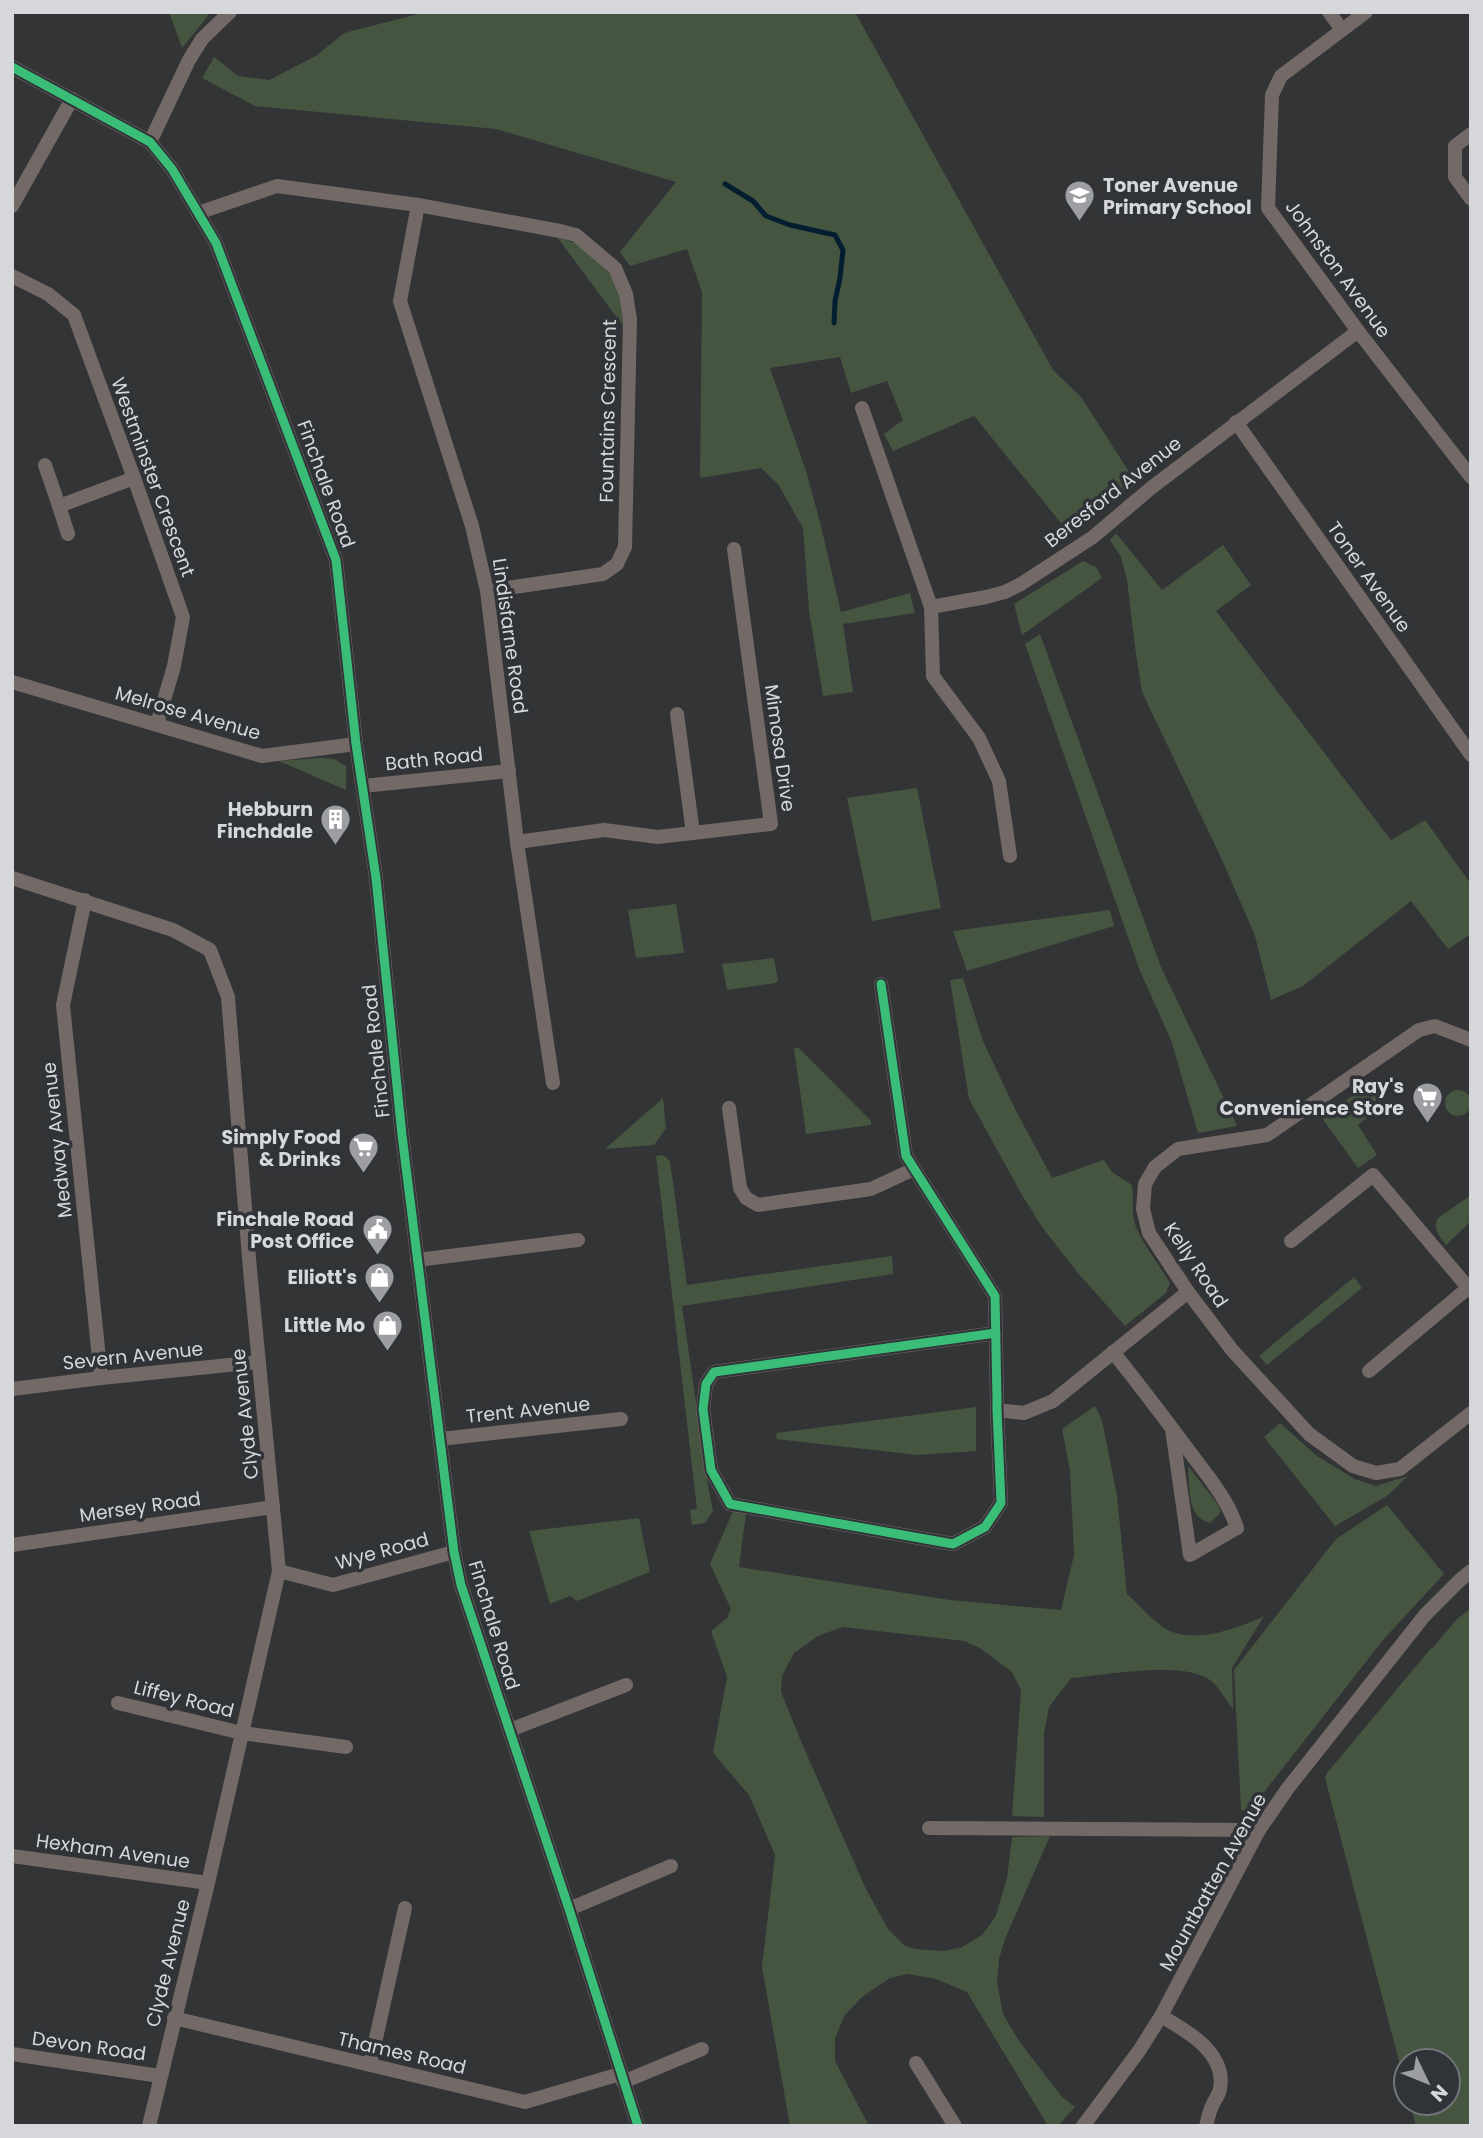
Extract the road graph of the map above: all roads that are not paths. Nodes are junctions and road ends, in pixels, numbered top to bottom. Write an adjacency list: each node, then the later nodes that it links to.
1 (230, 12): 8 (street)
2 (1329, 12): 4 (street)
3 (1366, 12): 4 (street, Johnston Avenue)
4 (1342, 30): 14 (street, Johnston Avenue)
5 (12, 66): 6 (street, Finchale Road)
6 (72, 99): 8 (street, Finchale Road); 11 (street)
7 (1471, 134): 9 (street)
8 (150, 142): 12 (street, Finchale Road)
9 (1471, 199)
10 (418, 205): 12 (street, Fountains Crescent); 23 (street, Lindisfarne Road); 23 (street, Fountains Crescent)
11 (12, 206)
12 (198, 213): 28 (street, Finchale Road)
13 (12, 276): 19 (street, Westminster Crescent)
14 (1358, 331): 16 (street, Beresford Avenue); 18 (street, Johnston Avenue)
15 (862, 408): 24 (street)
16 (1236, 422): 24 (street, Beresford Avenue); 29 (street, Toner Avenue)
17 (44, 466): 20 (street)
18 (1471, 477)
19 (134, 478): 20 (street); 27 (street, Westminster Crescent)
20 (59, 506): 21 (street)
21 (68, 534)
22 (734, 549): 32 (street, Mimosa Drive)
23 (487, 592): 30 (street, Lindisfarne Road)
24 (930, 607): 34 (street)
25 (12, 682): 27 (street, Melrose Avenue)
26 (677, 714): 32 (street)
27 (157, 724): 28 (street, Melrose Avenue)
28 (356, 744): 31 (street, Finchale Road)
29 (1471, 755)
30 (509, 771): 31 (street, Bath Road); 33 (street, Lindisfarne Road)
31 (363, 786): 44 (street, Finchale Road)
32 (694, 833): 33 (street, Mimosa Drive)
33 (517, 842): 39 (street, Lindisfarne Road)
34 (1010, 856)
35 (12, 878): 36 (street, Clyde Avenue)
36 (85, 900): 49 (street, Clyde Avenue); 51 (street, Medway Avenue)
37 (881, 984): 41 (street)
38 (1471, 1040): 46 (street, Kelly Road)
39 (553, 1083)
40 (729, 1108): 41 (street)
41 (914, 1169): 47 (street)
42 (578, 1240): 44 (street)
43 (1291, 1241): 45 (street)
44 (417, 1260): 57 (street, Finchale Road)
45 (1469, 1290): 50 (street)
46 (1188, 1292): 48 (street); 54 (street, Kelly Road)
47 (996, 1333): 53 (street); 53 (street)
48 (1113, 1352): 53 (street); 56 (street)
49 (259, 1362): 51 (street, Severn Avenue); 58 (street, Clyde Avenue)
50 (1369, 1371)
51 (101, 1378): 52 (street, Severn Avenue)
52 (12, 1389)
53 (997, 1410)
54 (1471, 1413)
55 (621, 1419): 57 (street, Trent Avenue)
56 (1172, 1429): 56 (street)
57 (440, 1439): 60 (street, Finchale Road)
58 (273, 1507): 59 (street, Mersey Road); 61 (street, Clyde Avenue)
59 (12, 1545)
60 (454, 1552): 61 (street, Wye Road); 65 (street, Finchale Road)
61 (279, 1571): 66 (street, Clyde Avenue)
62 (1471, 1571): 69 (street, Mountbatten Avenue)
63 (626, 1685): 65 (street)
64 (118, 1703): 66 (street, Liffey Road)
65 (510, 1730): 74 (street, Finchale Road)
66 (242, 1733): 67 (street, Liffey Road); 72 (street, Clyde Avenue)
67 (346, 1747)
68 (929, 1828): 69 (street)
69 (1259, 1830): 75 (street, Mountbatten Avenue)
70 (12, 1856): 72 (street, Hexham Avenue)
71 (671, 1866): 74 (street)
72 (208, 1883): 76 (street, Clyde Avenue)
73 (405, 1908): 80 (street)
74 (569, 1909): 82 (street, Finchale Road)
75 (1161, 2016): 86 (street, Mountbatten Avenue); 87 (street)
76 (174, 2018): 80 (street, Thames Road); 81 (street, Clyde Avenue)
77 (702, 2049): 82 (street, Thames Road)
78 (12, 2054): 81 (street, Devon Road)
79 (916, 2063): 85 (street)
80 (370, 2065): 82 (street, Thames Road)
81 (160, 2076): 83 (street, Clyde Avenue)
82 (622, 2078): 84 (street, Finchale Road)
83 (149, 2126)
84 (638, 2126)
85 (954, 2126)
86 (1083, 2126)
87 (1206, 2126)

